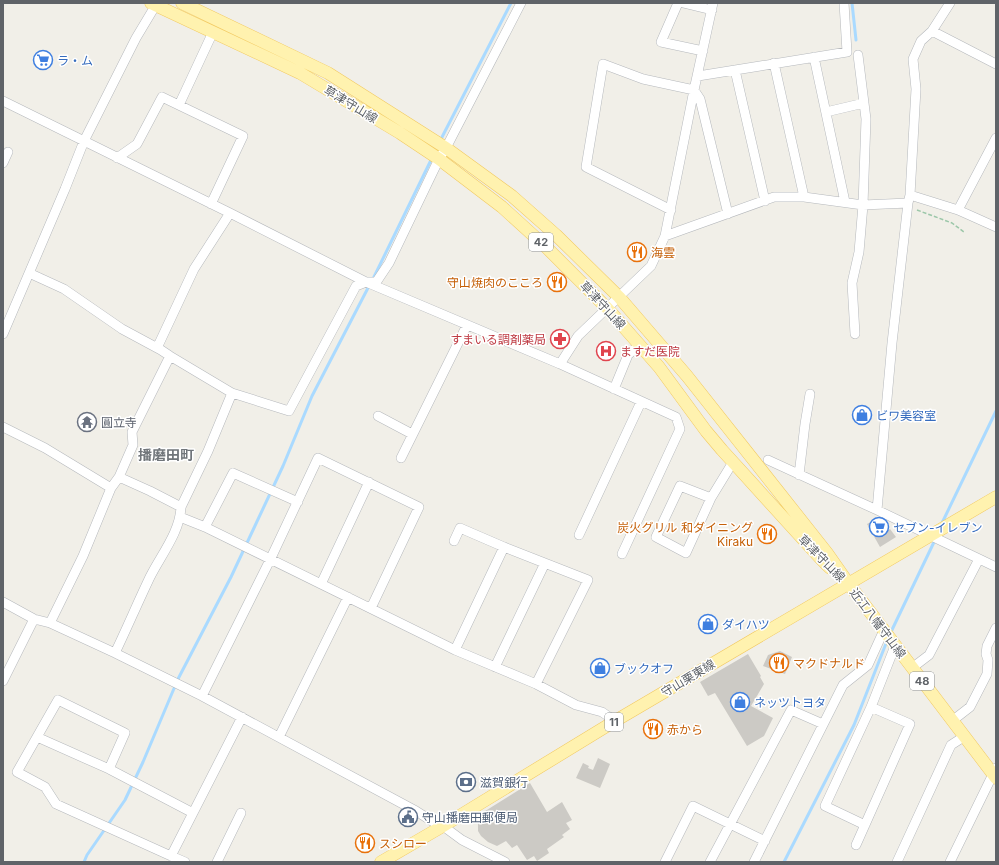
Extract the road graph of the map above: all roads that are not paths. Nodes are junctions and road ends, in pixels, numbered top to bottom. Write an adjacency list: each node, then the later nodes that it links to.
1 (182, 3): 25 (main road, 草津守山線 / 42)
2 (520, 3): 25 (street)
3 (678, 3): 11 (street)
4 (683, 3): 8 (street)
5 (844, 3): 13 (street)
6 (950, 3): 9 (street)
7 (155, 4): 10 (main road, 草津守山線 / 42); 24 (street)
8 (713, 7): 11 (street)
9 (932, 31): 15 (street); 33 (street)
10 (213, 32): 21 (street); 28 (main road, 草津守山線 / 42)
11 (703, 51): 17 (street)
12 (858, 55): 20 (street)
13 (814, 57): 14 (street); 22 (street)
14 (774, 63): 16 (street); 30 (street)
15 (996, 64)
16 (734, 70): 17 (street); 31 (street)
17 (698, 76): 18 (street)
18 (694, 90): 36 (street); 36 (street); 39 (street)
19 (3, 101): 24 (street)
20 (864, 103): 22 (street); 35 (street)
21 (179, 105): 27 (street); 34 (street)
22 (826, 112): 32 (street)
23 (996, 138): 37 (street)
24 (84, 141): 27 (street); 42 (street)
25 (446, 148): 28 (street); 44 (main road, 草津守山線 / 42)
26 (8, 152): 29 (street)
27 (117, 158): 34 (street)
28 (439, 159): 43 (street); 45 (main road, 草津守山線 / 42)
29 (3, 163)
30 (804, 197): 31 (street); 32 (street)
31 (764, 201): 39 (street)
32 (845, 202): 35 (street)
33 (909, 202): 35 (street); 37 (street); 71 (street)
34 (211, 204): 38 (street)
35 (863, 205): 48 (street)
36 (671, 210): 41 (street)
37 (958, 210): 40 (street)
38 (230, 213): 43 (street); 50 (street)
39 (728, 214): 41 (street)
40 (996, 227)
41 (665, 236): 44 (street)
42 (29, 273): 47 (street); 50 (street)
43 (366, 282): 46 (street); 54 (street)
44 (619, 297): 45 (street); 83 (main road, 草津守山線 / 42)
45 (607, 308): 49 (main road, 草津守山線 / 42); 52 (street)
46 (467, 325): 52 (street); 59 (street)
47 (3, 334)
48 (855, 334)
49 (639, 344): 53 (street); 62 (main road, 草津守山線 / 42)
50 (157, 348): 51 (street)
51 (170, 356): 54 (street); 64 (street)
52 (560, 364): 53 (street)
53 (614, 389): 56 (street)
54 (232, 393): 70 (street)
55 (810, 394): 63 (street)
56 (641, 402): 74 (street); 78 (street)
57 (378, 416): 59 (street)
58 (3, 427): 66 (street)
59 (412, 434): 60 (street)
60 (401, 458)
61 (768, 460): 63 (street)
62 (733, 462): 68 (street); 83 (main road, 草津守山線 / 42)
63 (799, 475): 71 (street)
64 (119, 477): 66 (street); 70 (street)
65 (369, 482): 69 (street); 84 (street); 87 (street)
66 (111, 488): 89 (street)
67 (996, 497): 75 (main road, 守山栗東線 / 11)
68 (711, 498): 68 (street)
69 (298, 502): 73 (street); 80 (street)
70 (181, 507): 72 (street)
71 (877, 510): 75 (street)
72 (180, 517): 73 (street); 94 (street)
73 (205, 527): 80 (street)
74 (578, 535)
75 (931, 535): 79 (street); 83 (main road, 守山栗東線 / 11)
76 (454, 541): 77 (street)
77 (504, 547): 81 (street); 93 (street)
78 (622, 554)
79 (979, 559): 82 (street); 96 (street)
80 (270, 560): 84 (street); 99 (street)
81 (545, 563): 95 (street); 98 (street)
82 (996, 567)
83 (848, 583): 91 (main road, 近江八幡守山線 / 48); 102 (main road, 守山栗東線 / 11)
84 (321, 584): 85 (street)
85 (348, 597): 87 (street); 105 (street)
86 (3, 602): 88 (street)
87 (371, 608): 93 (street)
88 (34, 619): 89 (street); 97 (street)
89 (50, 623): 94 (street)
90 (996, 628): 103 (street)
91 (884, 630): 92 (main road, 近江八幡守山線 / 48); 104 (street)
92 (895, 646): 96 (main road, 近江八幡守山線 / 48); 100 (street)
93 (455, 650): 95 (street)
94 (115, 653): 99 (street)
95 (495, 667): 98 (street)
96 (912, 668): 103 (main road, 近江八幡守山線 / 48)
97 (3, 682)
98 (536, 684): 102 (street)
99 (202, 696): 101 (street)
100 (871, 707): 113 (street); 113 (street)
101 (242, 717): 105 (street); 110 (street)
102 (615, 721): 114 (main road, 守山栗東線 / 11)
103 (952, 721): 106 (main road, 近江八幡守山線 / 48)
104 (823, 724): 112 (street); 115 (street)
105 (279, 736): 114 (street)
106 (964, 736): 109 (main road, 近江八幡守山線 / 48); 125 (street)
107 (37, 737): 108 (street); 108 (street); 117 (street)
108 (109, 769): 110 (street)
109 (995, 773): 126 (street)
110 (193, 813): 117 (street)
111 (241, 813): 119 (street)
112 (730, 824): 115 (street); 122 (street); 123 (street)
113 (865, 825): 116 (street)
114 (443, 826): 120 (main road, 守山栗東線 / 11); 121 (street)
115 (764, 841): 124 (street)
116 (856, 845)
117 (171, 856): 118 (street)
118 (185, 862)
119 (217, 862)
120 (381, 862)
121 (505, 862)
122 (665, 862)
123 (710, 862)
124 (754, 862)
125 (897, 862)
126 (950, 862)

